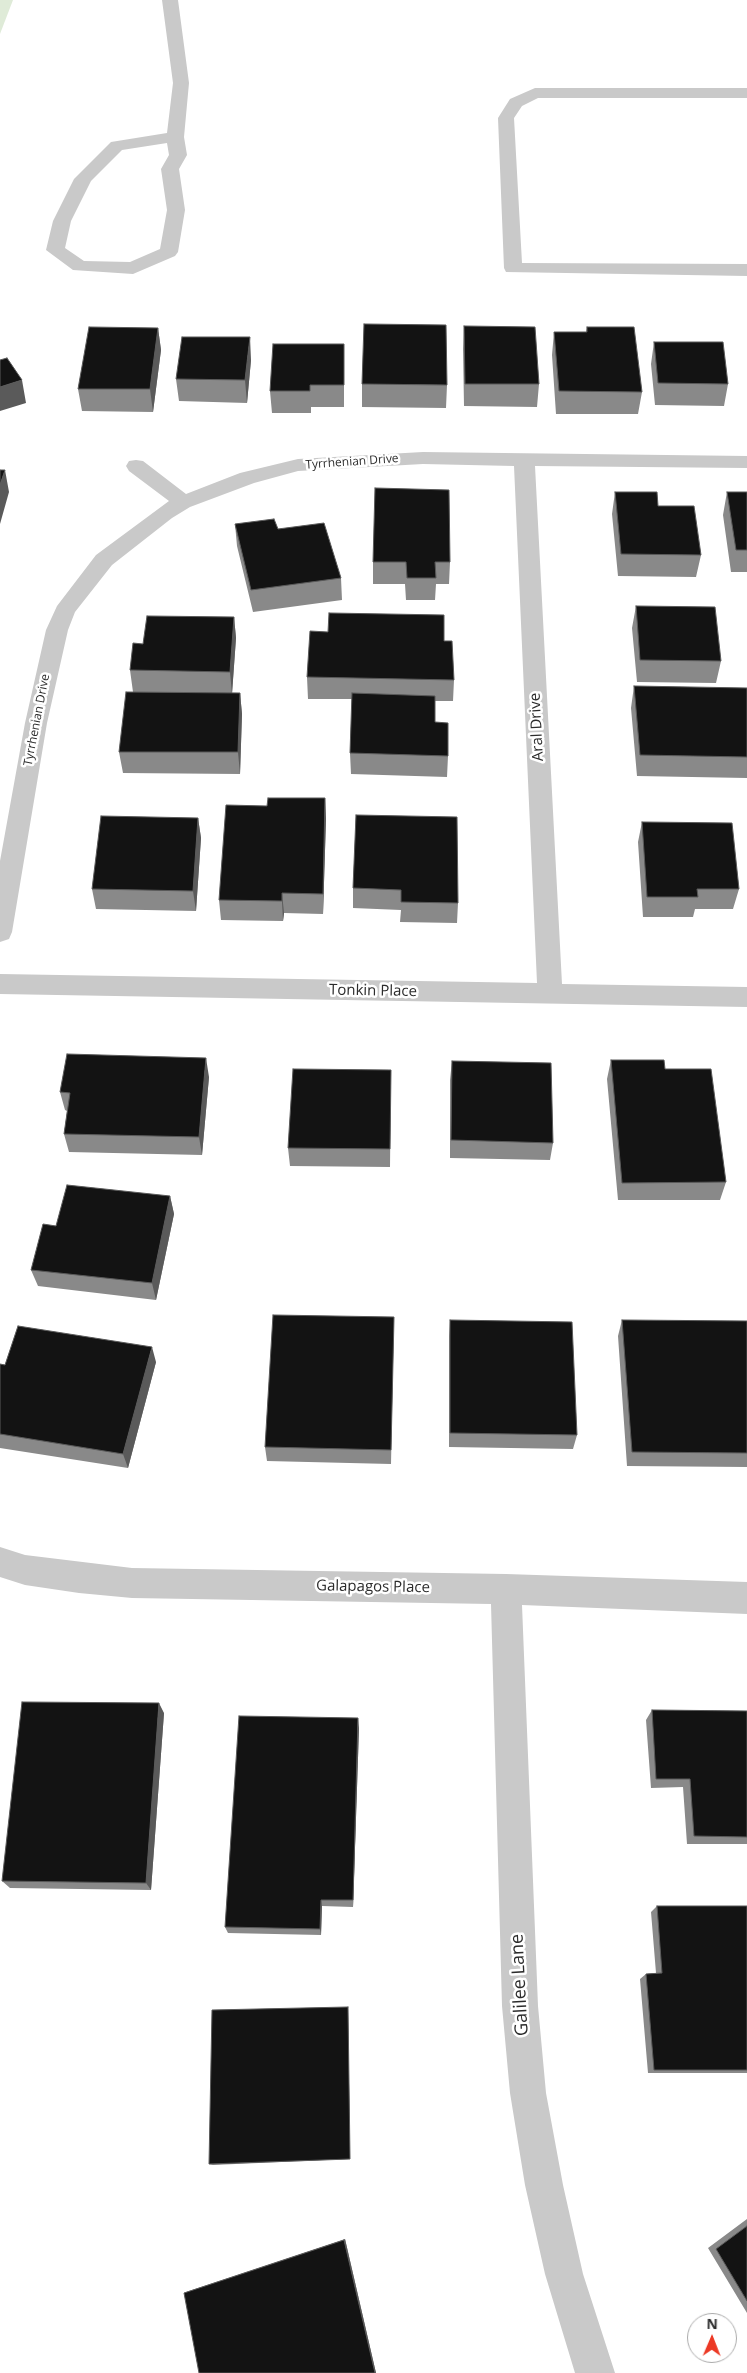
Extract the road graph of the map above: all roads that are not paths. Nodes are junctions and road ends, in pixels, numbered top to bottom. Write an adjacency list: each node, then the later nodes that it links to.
1 (170, 0): 3 (street)
2 (747, 94): 4 (street)
3 (175, 137): 3 (street)
4 (747, 270)
5 (524, 459): 6 (street, Tyrrhenian Drive); 8 (street, Tyrrhenian Drive); 11 (street, Aral Drive)
6 (747, 462)
7 (136, 466): 8 (street)
8 (183, 502): 9 (street, Tyrrhenian Drive)
9 (0, 932)
10 (0, 984): 11 (street, Tonkin Place)
11 (550, 995): 12 (street, Tonkin Place)
12 (747, 997)
13 (0, 1562): 14 (street, Galapagos Place)
14 (506, 1589): 15 (street, Galapagos Place); 16 (street, Galilee Lane)
15 (747, 1598)
16 (595, 2373)

